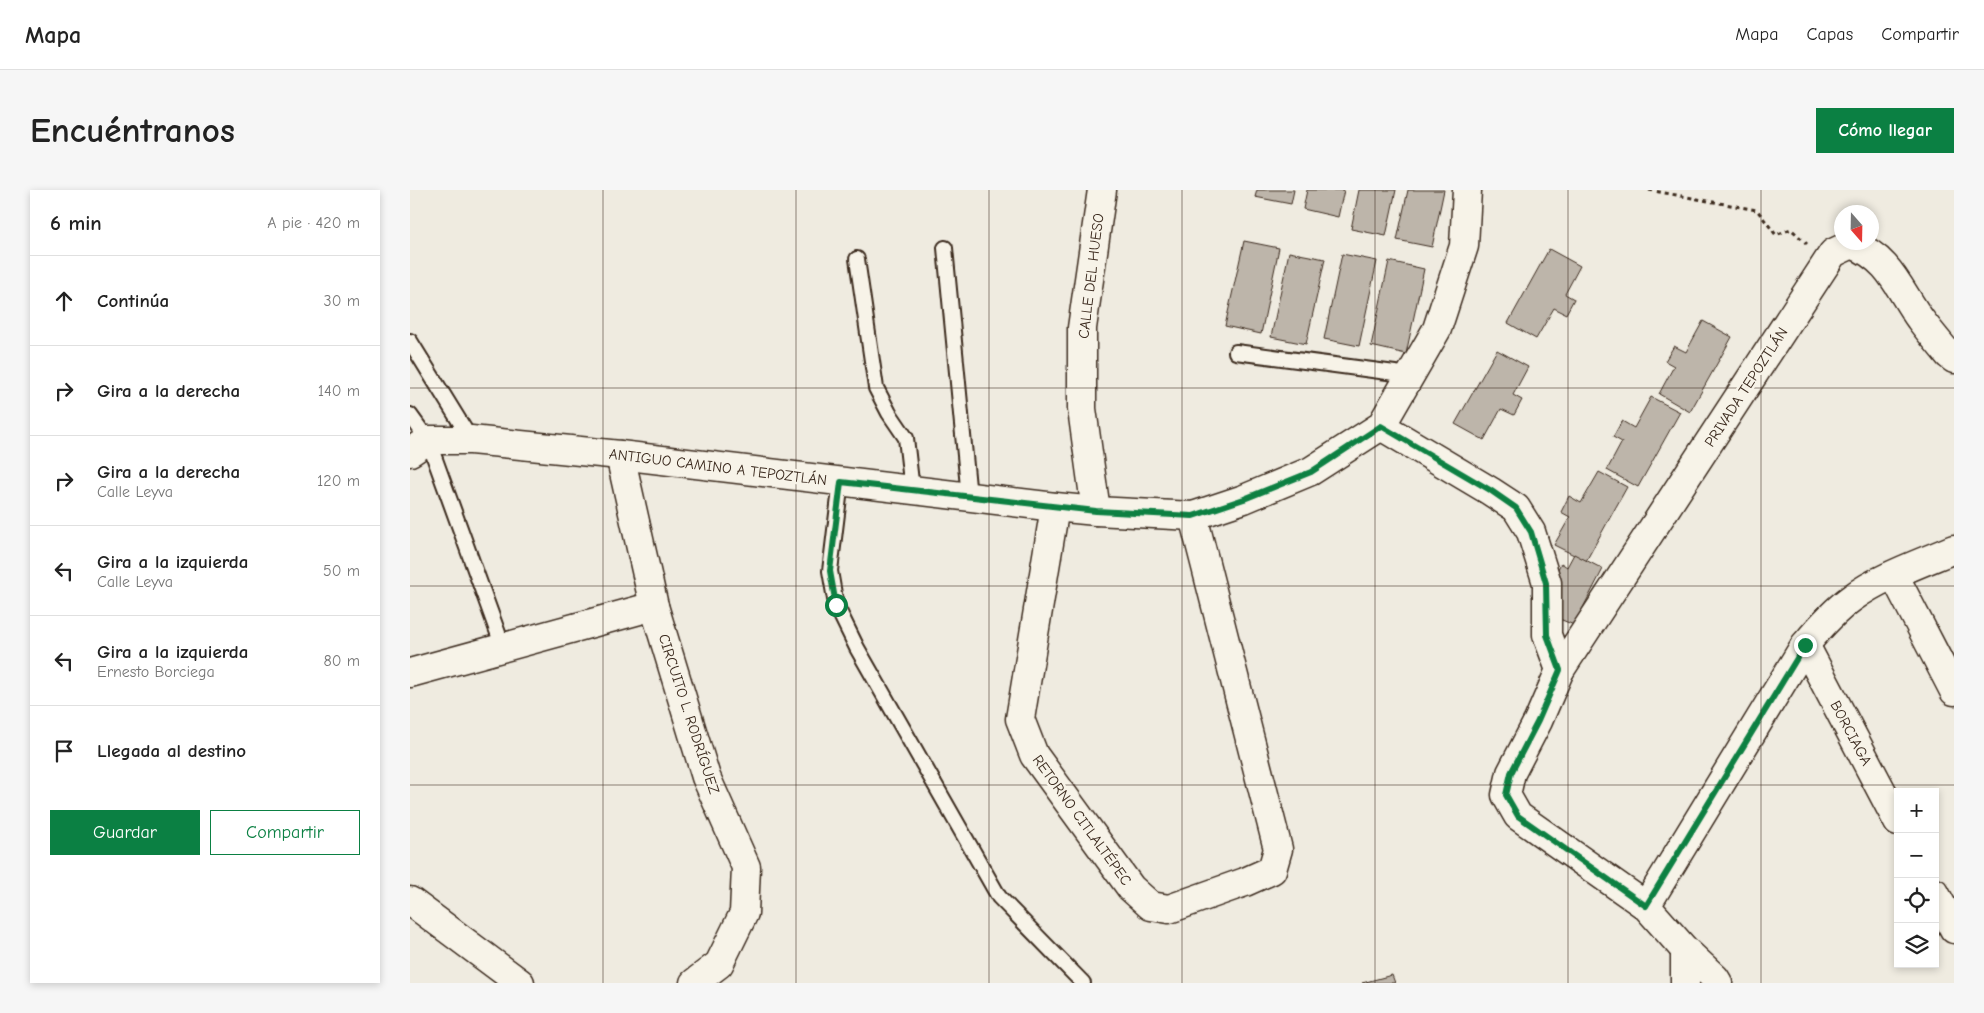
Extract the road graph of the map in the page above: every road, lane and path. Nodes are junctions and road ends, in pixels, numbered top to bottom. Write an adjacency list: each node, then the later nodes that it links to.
1 (1102, 190): 20 (street, CALLE DEL HUESO)
2 (1467, 190): 10 (street, ANTIGUO CAMINO A TEPOZTLÁN)
3 (1649, 190): 6 (path)
4 (945, 248): 18 (lane)
5 (857, 259): 17 (lane)
6 (1827, 263): 9 (street, PRIVADA TEPOZTLÁN); 27 (street, PRIVADA TEPOZTLÁN)
7 (410, 341): 13 (lane)
8 (1236, 352): 10 (lane)
9 (1954, 359)
10 (1410, 375): 12 (street, ANTIGUO CAMINO A TEPOZTLÁN)
11 (410, 415): 14 (lane)
12 (1381, 426): 21 (street, ANTIGUO CAMINO A TEPOZTLÁN); 27 (street)
13 (471, 440): 14 (street, ANTIGUO CAMINO A TEPOZTLÁN); 15 (street, ANTIGUO CAMINO A TEPOZTLÁN)
14 (416, 442): 26 (lane)
15 (620, 455): 16 (street, ANTIGUO CAMINO A TEPOZTLÁN); 24 (street, CIRCUITO L. RODRÍGUEZ)
16 (841, 482): 17 (street, ANTIGUO CAMINO A TEPOZTLÁN); 38 (lane)
17 (912, 490): 18 (street, ANTIGUO CAMINO A TEPOZTLÁN)
18 (969, 496): 19 (street, ANTIGUO CAMINO A TEPOZTLÁN)
19 (1055, 506): 20 (street, ANTIGUO CAMINO A TEPOZTLÁN); 21 (street, RETORNO CITLALTÉPEC)
20 (1096, 511): 21 (street, ANTIGUO CAMINO A TEPOZTLÁN)
21 (1193, 516)
22 (1954, 549): 23 (street)
23 (1894, 575): 25 (street); 29 (street)
24 (654, 606): 26 (street); 37 (street, CIRCUITO L. RODRÍGUEZ)
25 (1805, 645): 30 (street, BORCIAGA); 33 (street)
26 (503, 647): 28 (street)
27 (1560, 670): 33 (street, PRIVADA TEPOZTLÁN)
28 (410, 673)
29 (1954, 692)
30 (1894, 814)
31 (410, 901): 36 (street)
32 (1939, 901): 34 (street)
33 (1646, 906): 35 (street, PRIVADA TEPOZTLÁN)
34 (1954, 929)
35 (1685, 950): 39 (street); 40 (street, PRIVADA TEPOZTLÁN)
36 (520, 983)
37 (694, 983)
38 (1083, 983)
39 (1685, 983)
40 (1718, 983)

